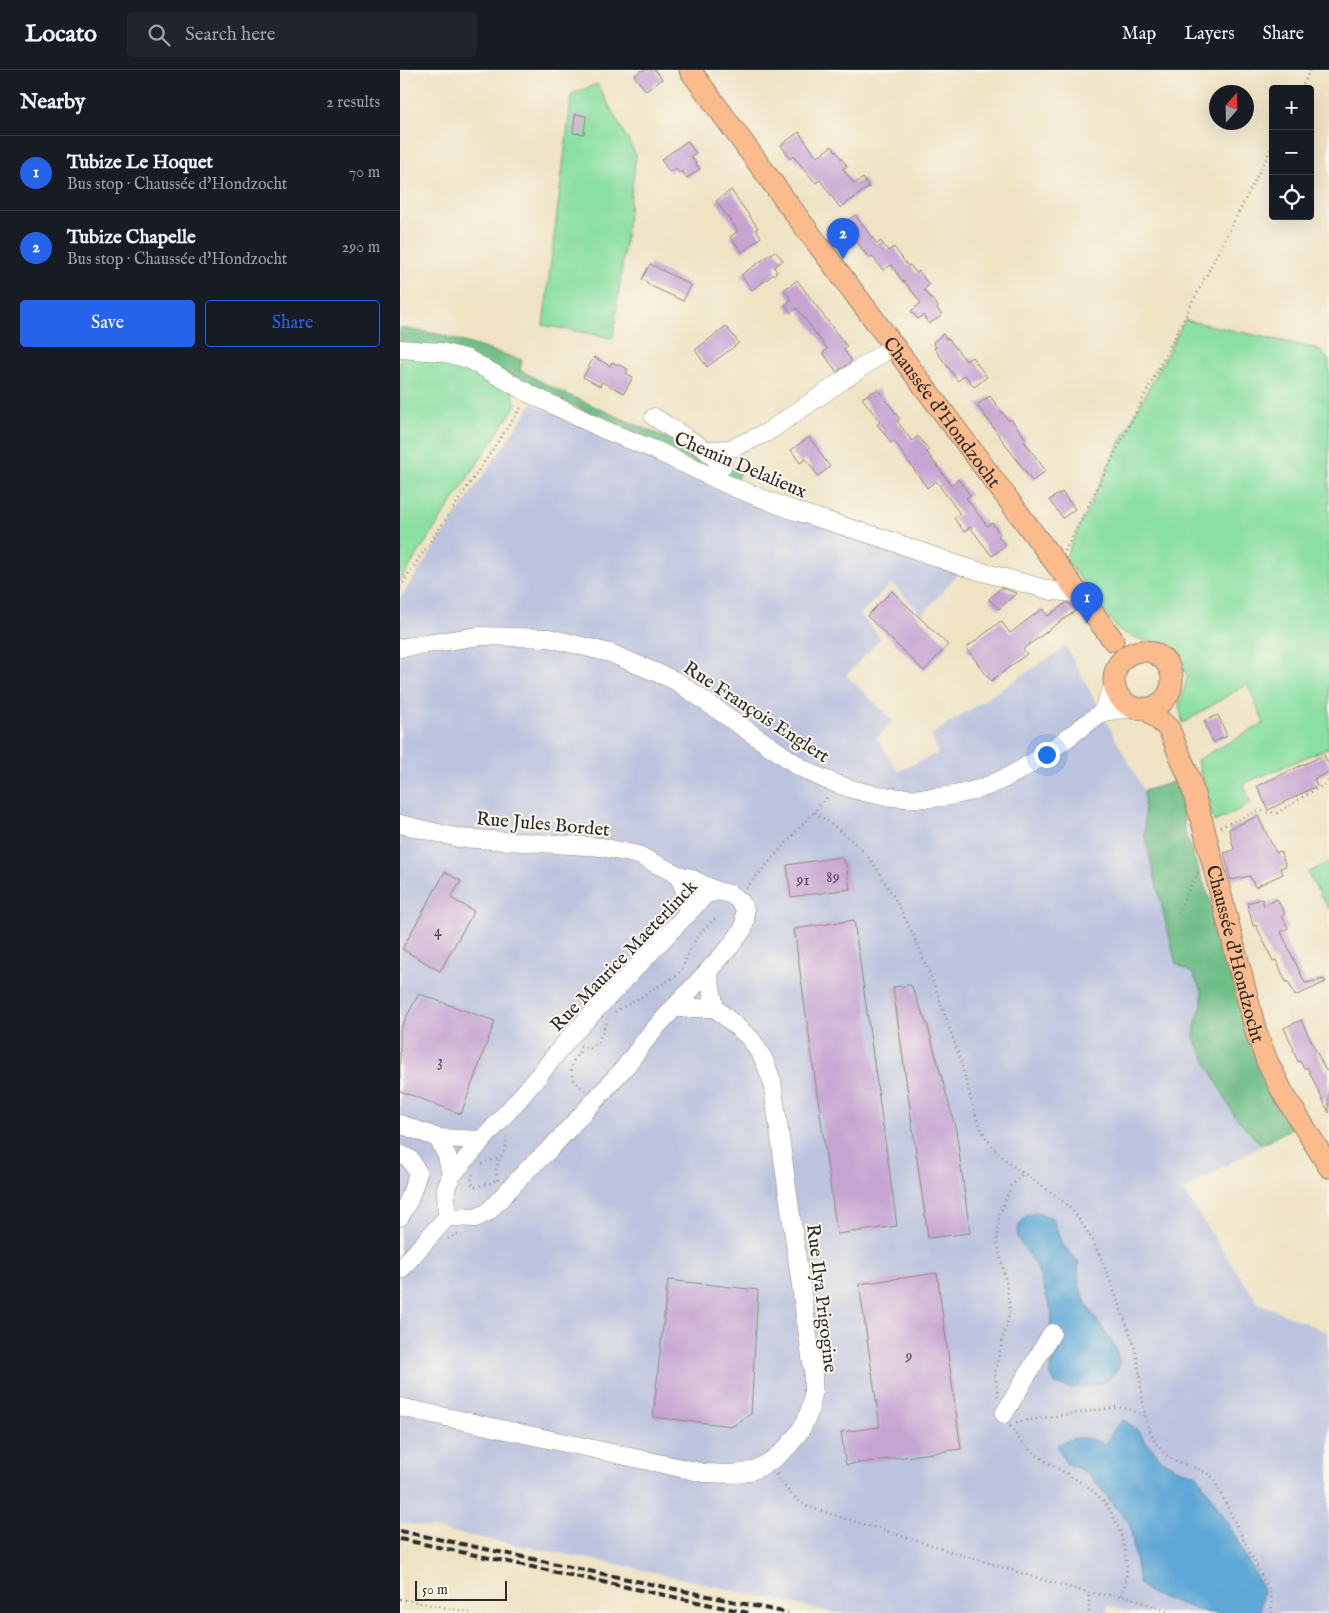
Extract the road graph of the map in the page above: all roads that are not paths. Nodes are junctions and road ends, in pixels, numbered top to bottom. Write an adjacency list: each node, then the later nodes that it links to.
1 (690, 70): 2 (main road, Chaussée d'Hondzocht)
2 (893, 346): 5 (street); 7 (main road, Chaussée d'Hondzocht)
3 (400, 349): 7 (street, Chemin Delalieux)
4 (654, 417): 5 (street)
5 (706, 450): 6 (street)
6 (723, 466)
7 (1078, 593): 8 (main road, Chaussée d'Hondzocht)
8 (1113, 640): 10 (main road); 11 (main road)
9 (400, 648): 14 (street, Rue François Englert)
10 (1142, 651): 11 (main road); 12 (main road)
11 (1115, 677): 13 (main road); 14 (street)
12 (1169, 692): 13 (main road); 15 (main road)
13 (1140, 708): 14 (street); 15 (main road)
14 (1102, 712)
15 (1169, 729): 27 (main road, Chaussée d'Hondzocht)
16 (400, 824): 17 (street, Rue Jules Bordet)
17 (678, 875): 18 (street, Rue Jules Bordet); 19 (street)
18 (717, 891): 19 (street, Rue Maurice Maeterlinck); 20 (street, Rue Maurice Maeterlinck)
19 (688, 914): 25 (street, Rue Maurice Maeterlinck)
20 (708, 971): 21 (street); 22 (street)
21 (674, 1008): 22 (street); 30 (street)
22 (715, 1008): 33 (street, Rue Ilya Prigogine)
23 (400, 1124): 24 (street)
24 (438, 1138): 25 (street); 28 (street)
25 (483, 1140): 28 (street, Rue Maurice Maeterlinck)
26 (400, 1154): 29 (street)
27 (1329, 1167)
28 (451, 1176): 30 (street)
29 (400, 1217)
30 (447, 1217): 31 (street)
31 (400, 1270)
32 (1052, 1333): 34 (street)
33 (400, 1407)
34 (1004, 1414)

